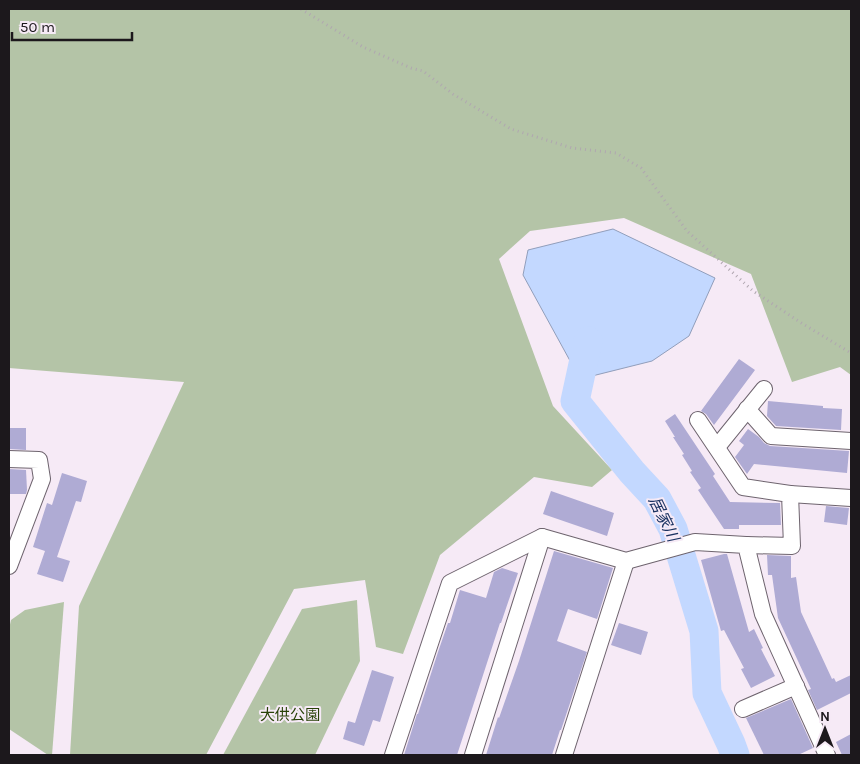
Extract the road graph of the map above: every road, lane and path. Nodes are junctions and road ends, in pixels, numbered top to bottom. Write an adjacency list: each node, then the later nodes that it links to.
1 (301, 9): 2 (path)
2 (851, 353)
3 (764, 390): 4 (street)
4 (747, 410): 6 (street); 7 (street)
5 (698, 420): 7 (street)
6 (851, 441)
7 (717, 447): 9 (street)
8 (9, 459): 13 (street)
9 (790, 494): 10 (street); 12 (street)
10 (851, 498)
11 (542, 537): 14 (street); 17 (street); 18 (street)
12 (746, 545): 14 (street); 15 (street)
13 (10, 558)
14 (626, 561): 19 (street)
15 (796, 686): 16 (street); 20 (street)
16 (743, 709)
17 (393, 755)
18 (473, 755)
19 (564, 755)
20 (827, 755)

